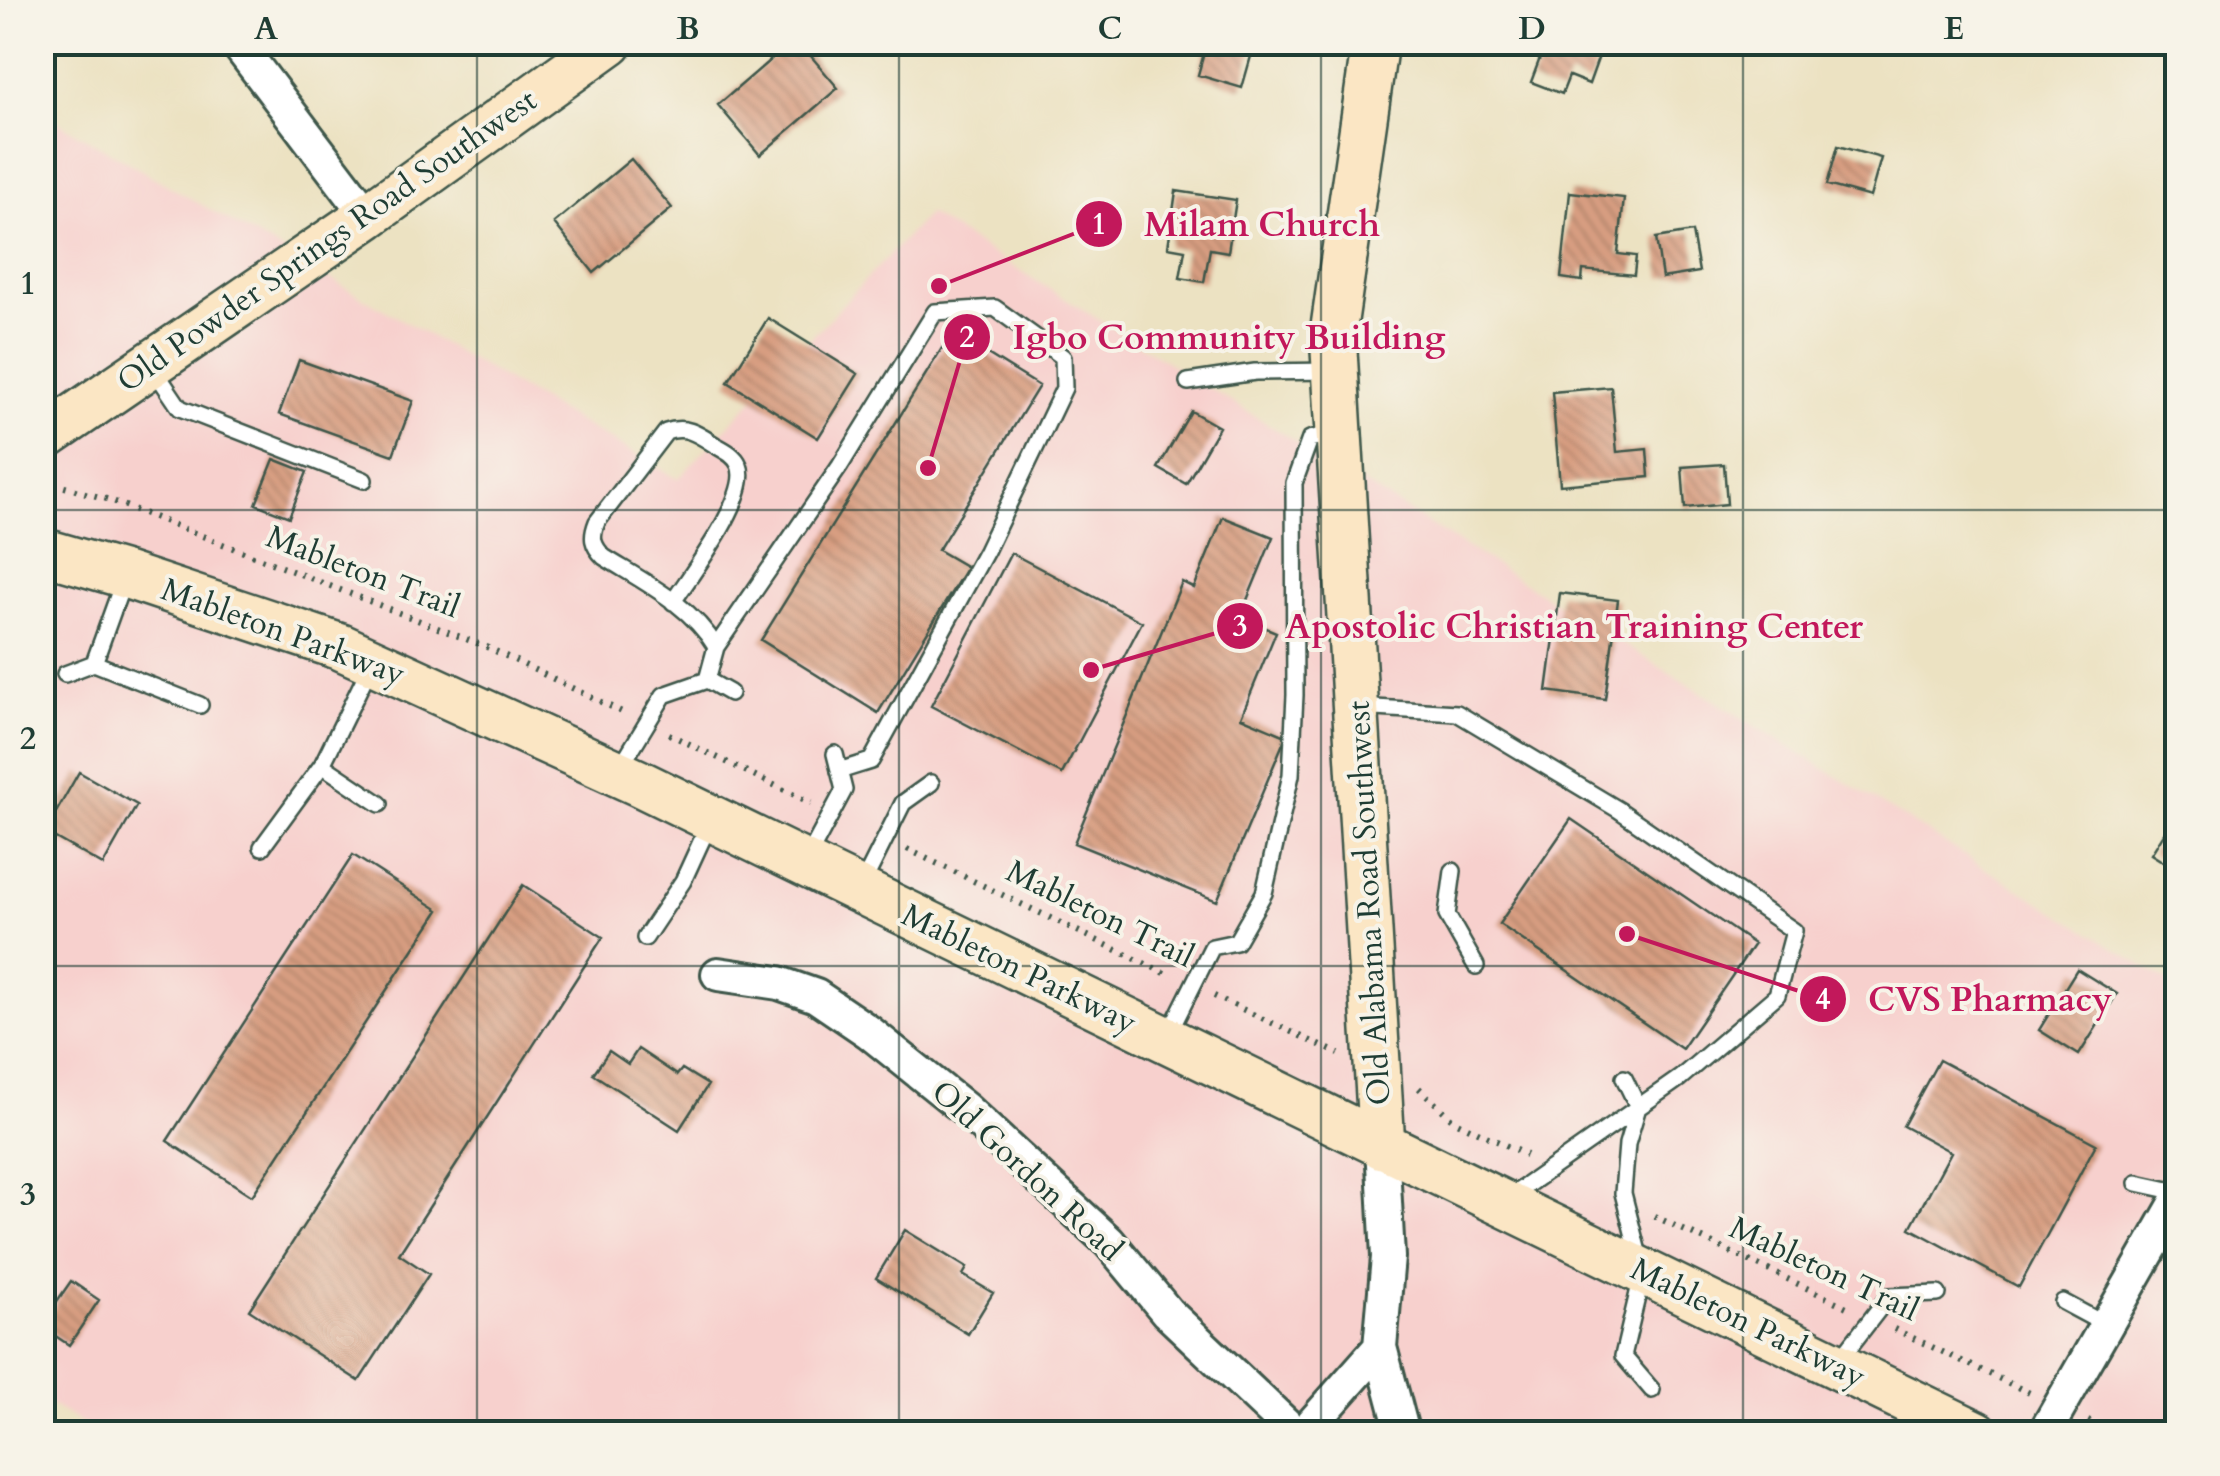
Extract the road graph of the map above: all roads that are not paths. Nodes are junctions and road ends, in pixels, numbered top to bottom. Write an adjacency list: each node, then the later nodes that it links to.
1 (236, 42): 4 (street)
2 (610, 42): 4 (main road, Old Powder Springs Road Southwest)
3 (1375, 42): 6 (main road, Old Alabama Road Southwest)
4 (368, 216): 5 (main road, Old Powder Springs Road Southwest)
5 (151, 365): 9 (main road, Old Powder Springs Road Southwest); 10 (lane)
6 (1336, 371): 7 (lane); 8 (main road, Old Alabama Road Southwest)
7 (1188, 382)
8 (1340, 430): 21 (main road, Old Alabama Road Southwest); 36 (lane)
9 (42, 439)
10 (364, 480)
11 (42, 552): 12 (main road, Mableton Parkway)
12 (125, 575): 15 (main road, Mableton Parkway); 16 (lane)
13 (674, 602): 13 (lane); 14 (lane)
14 (716, 647): 18 (lane); 24 (lane)
15 (372, 661): 23 (lane); 25 (main road, Mableton Parkway)
16 (94, 663): 17 (lane); 20 (lane)
17 (66, 674)
18 (707, 680): 19 (lane); 25 (lane)
19 (730, 694)
20 (200, 705)
21 (1357, 707): 38 (lane); 39 (main road, Old Alabama Road Southwest)
22 (835, 754): 24 (lane)
23 (322, 766): 27 (lane); 29 (lane)
24 (839, 770): 30 (lane)
25 (616, 773): 28 (main road, Mableton Parkway)
26 (931, 783): 32 (lane)
27 (380, 804)
28 (711, 818): 30 (main road, Mableton Parkway); 33 (lane)
29 (262, 846)
30 (804, 864): 32 (main road, Mableton Parkway)
31 (1453, 871): 34 (lane)
32 (859, 890): 36 (main road, Mableton Parkway)
33 (644, 938)
34 (1476, 966)
35 (718, 974): 52 (street, Old Gordon Road)
36 (1165, 1040): 39 (main road, Mableton Parkway)
37 (1624, 1078): 38 (lane)
38 (1638, 1106): 42 (lane); 43 (lane)
39 (1382, 1146): 42 (main road, Mableton Parkway); 47 (street, Old Alabama Road Southwest)
40 (2137, 1182): 41 (lane)
41 (2178, 1196): 46 (street)
42 (1497, 1201): 43 (main road, Mableton Parkway)
43 (1643, 1272): 48 (main road, Mableton Parkway); 49 (lane)
44 (1938, 1294): 48 (lane)
45 (2064, 1302): 46 (lane)
46 (2104, 1324): 50 (street)
47 (1380, 1347): 52 (street, Old Gordon Road); 53 (street)
48 (1836, 1366): 51 (main road, Mableton Parkway)
49 (1652, 1390)
50 (2051, 1420)
51 (1959, 1430)
52 (1299, 1434)
53 (1403, 1434)

